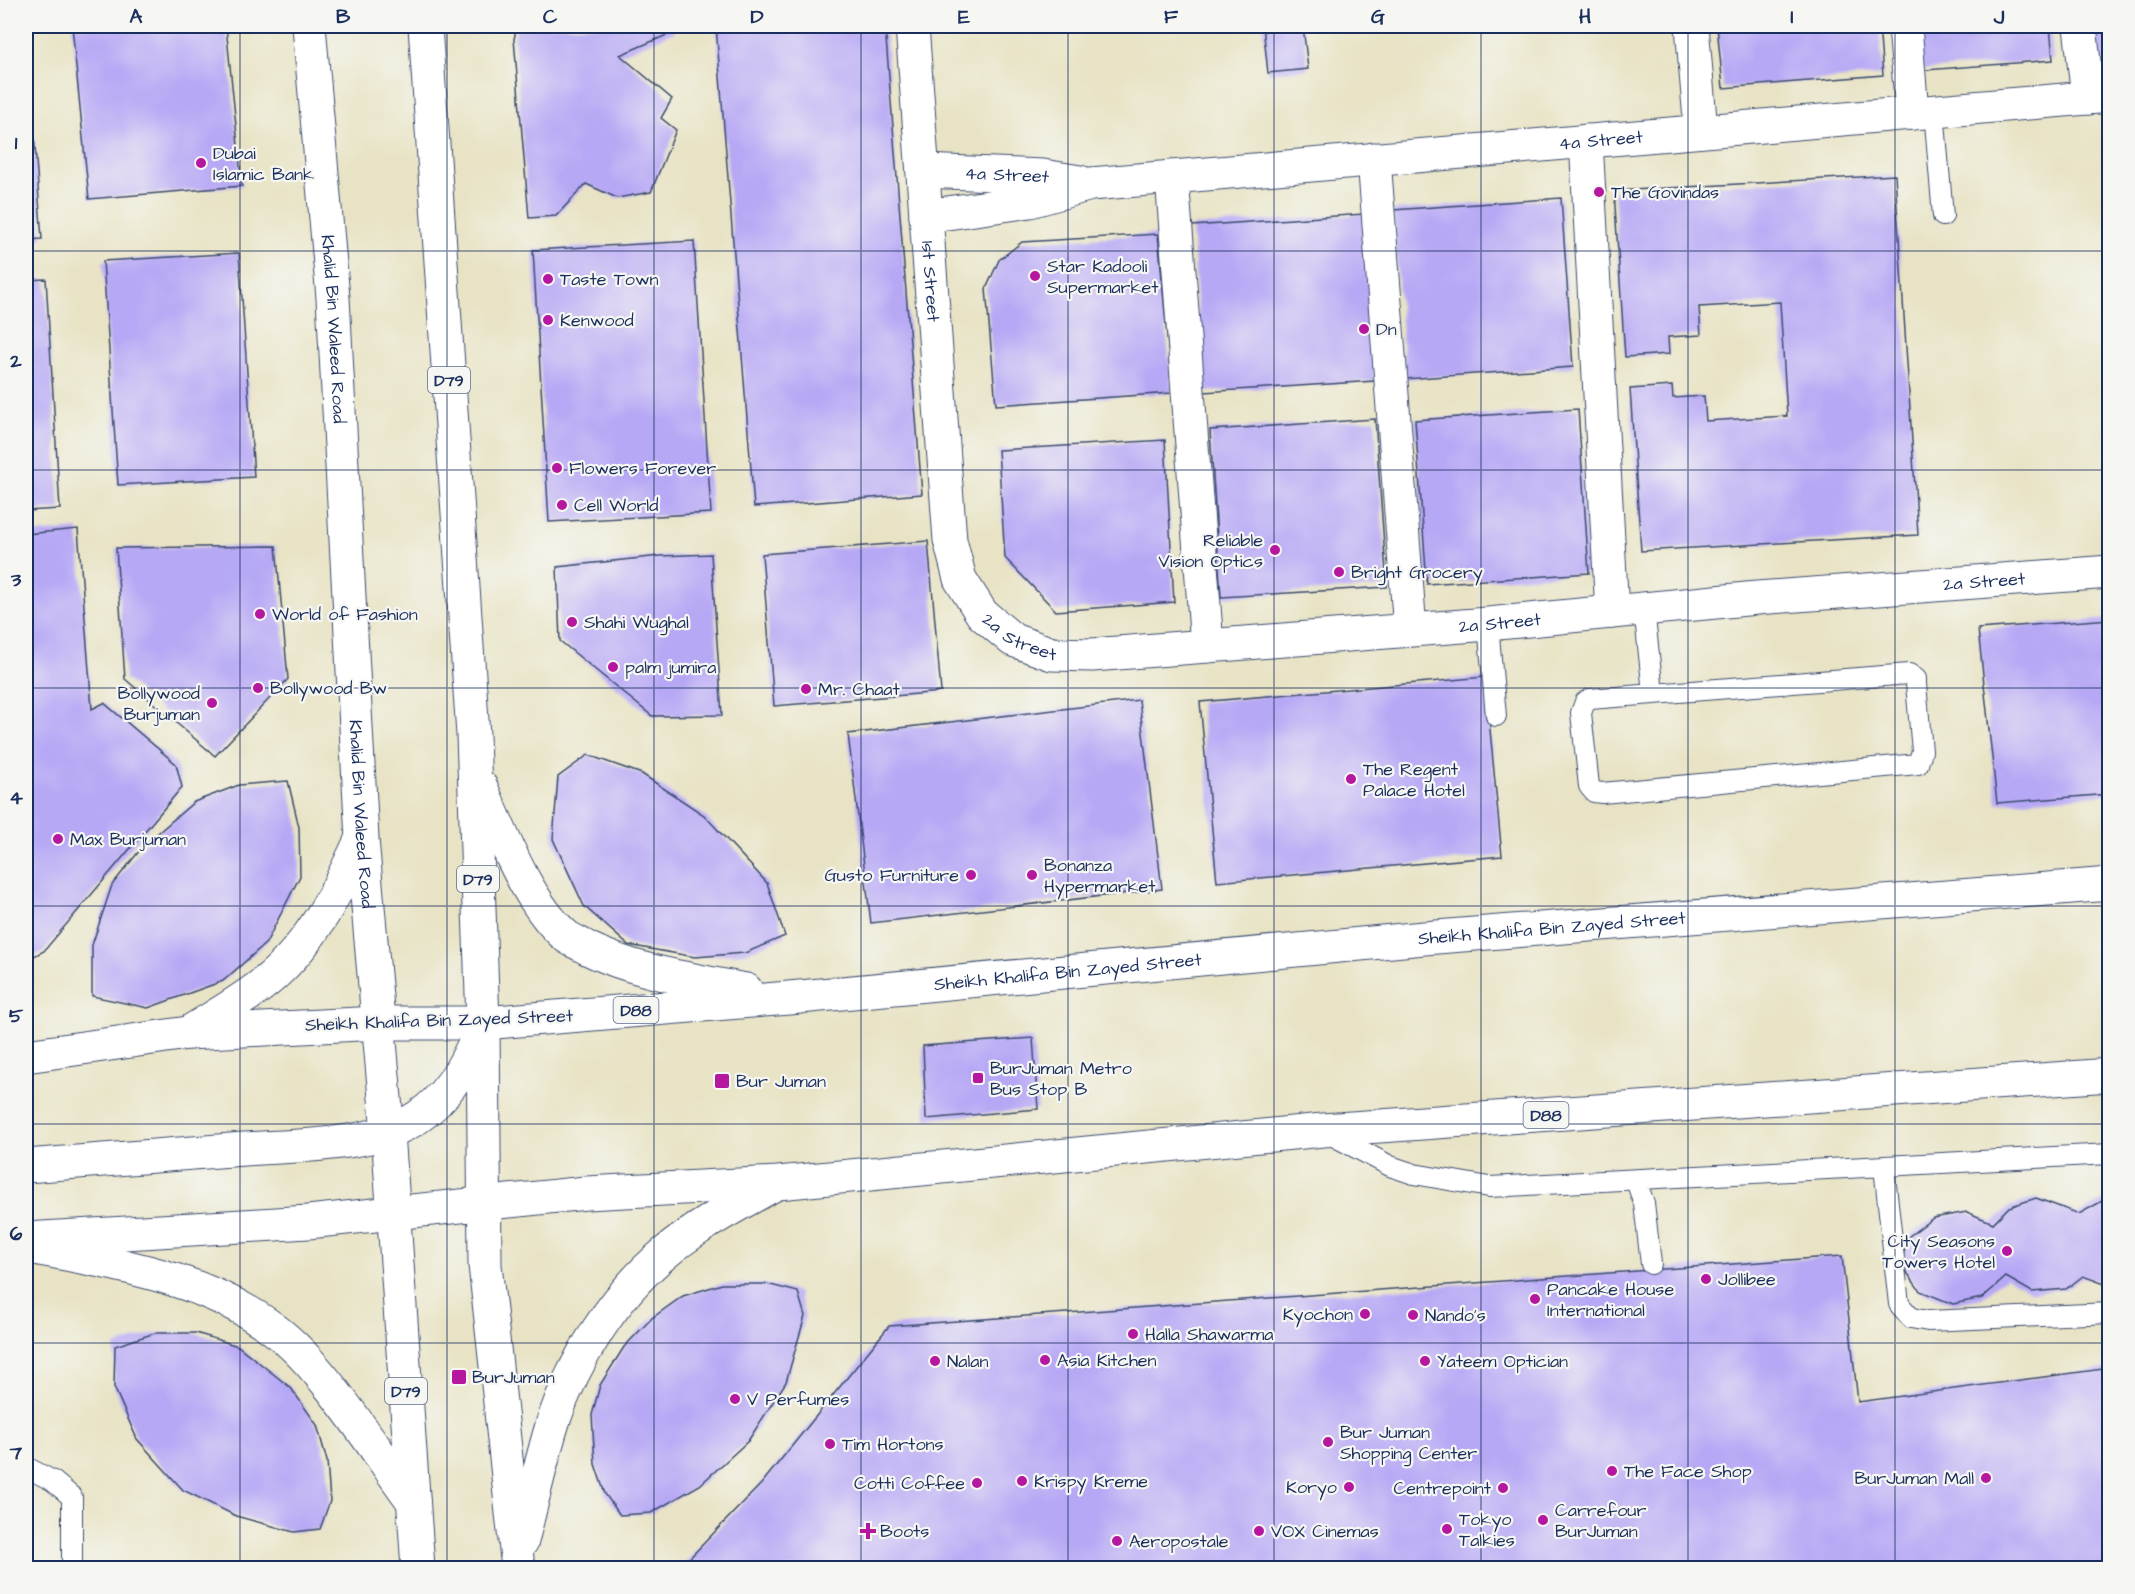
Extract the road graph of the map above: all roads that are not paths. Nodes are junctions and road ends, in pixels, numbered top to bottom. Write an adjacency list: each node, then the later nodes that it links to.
1 (309, 26): 27 (main road, Khalid Bin Waleed Road / D79)
2 (425, 26): 26 (main road, D79)
3 (912, 26): 12 (main road, 1st Street)
4 (1692, 26): 9 (main road)
5 (1905, 26): 8 (main road)
6 (2080, 26): 7 (main road)
7 (2099, 97): 8 (main road, 4a Street)
8 (1923, 112): 9 (main road, 4a Street); 16 (lane)
9 (1701, 131): 10 (main road, 4a Street)
10 (1586, 141): 11 (main road, 4a Street); 20 (main road)
11 (1374, 159): 13 (main road, 4a Street); 22 (main road)
12 (923, 171): 14 (main road, 4a Street); 15 (main road, 1st Street)
13 (1172, 177): 14 (main road, 4a Street); 23 (main road)
14 (1091, 184): 15 (main road, 4a Street)
15 (926, 216): 17 (main road, 1st Street)
16 (1943, 216)
17 (950, 540): 23 (main road, 2a Street)
18 (2109, 572): 19 (main road, 2a Street)
19 (1644, 609): 20 (main road, 2a Street); 24 (lane)
20 (1612, 612): 21 (main road, 2a Street)
21 (1488, 624): 22 (main road, 2a Street); 25 (lane)
22 (1410, 630): 23 (main road, 2a Street)
23 (1207, 646)
24 (1653, 693): 24 (lane)
25 (1496, 716)
26 (474, 772): 29 (main road); 31 (main road, D79)
27 (362, 838): 30 (main road, Khalid Bin Waleed Road / D79); 32 (main road)
28 (2109, 884): 29 (main road, Sheikh Khalifa Bin Zayed Street / D88)
29 (789, 998): 31 (main road, Sheikh Khalifa Bin Zayed Street / D88)
30 (378, 1023): 31 (main road, Sheikh Khalifa Bin Zayed Street / D88); 32 (main road, Sheikh Khalifa Bin Zayed Street / D88); 36 (main road, Khalid Bin Waleed Road / D79)
31 (483, 1023): 36 (main road); 42 (main road, D79)
32 (188, 1033): 33 (main road, Sheikh Khalifa Bin Zayed Street / D88)
33 (26, 1056)
34 (2109, 1075): 35 (main road, D88)
35 (1323, 1130): 40 (lane); 41 (main road, D88)
36 (388, 1132): 38 (main road); 43 (main road, Khalid Bin Waleed Road / D79)
37 (2109, 1154): 39 (lane)
38 (26, 1166)
39 (1884, 1167): 40 (lane); 47 (lane)
40 (1636, 1181): 46 (lane)
41 (778, 1183): 42 (main road, D88); 50 (main road)
42 (485, 1203): 43 (main road, D88); 50 (main road, D79)
43 (393, 1213): 44 (main road, D88); 49 (main road, Khalid Bin Waleed Road / D79)
44 (26, 1239)
45 (26, 1246): 49 (main road)
46 (1651, 1264)
47 (2109, 1313)
48 (26, 1467): 51 (lane)
49 (413, 1501): 52 (main road, Khalid Bin Waleed Road / D79)
50 (518, 1564)
51 (72, 1569)
52 (418, 1569)

